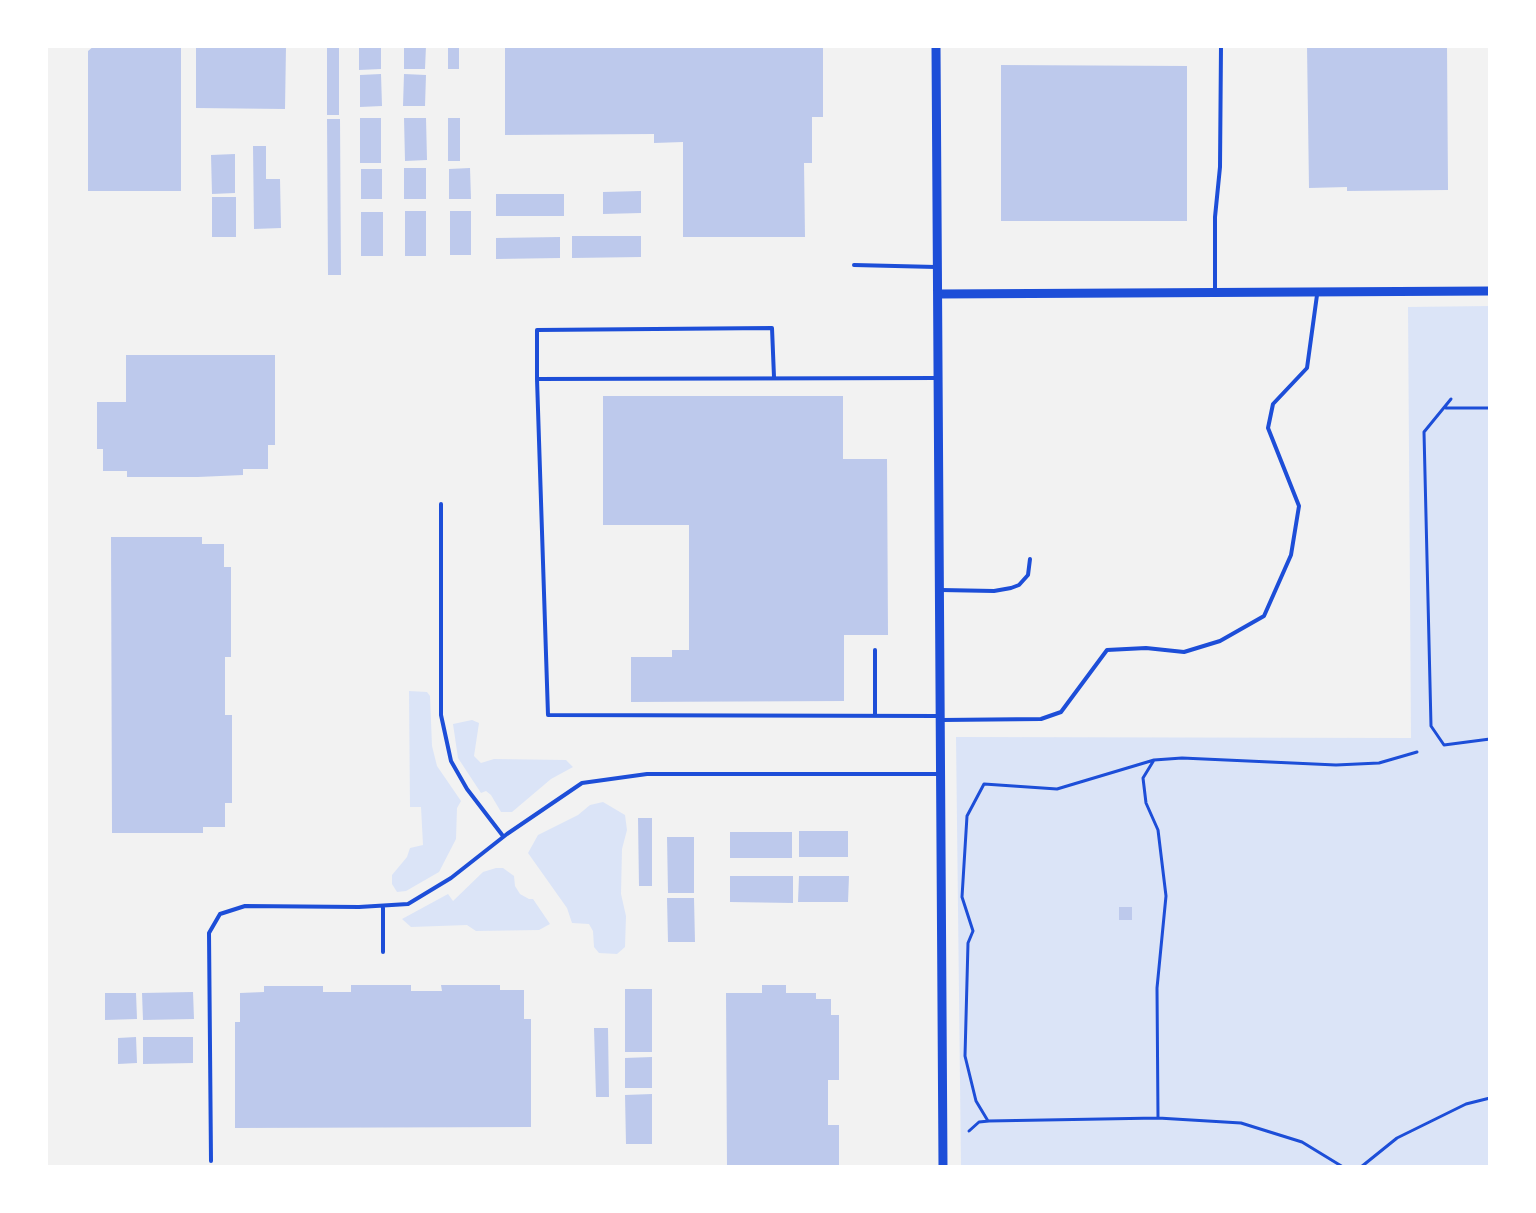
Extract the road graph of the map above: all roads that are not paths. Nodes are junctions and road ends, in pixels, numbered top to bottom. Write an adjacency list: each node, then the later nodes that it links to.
1 (936, 46): 4 (street)
2 (1221, 46): 6 (lane)
3 (854, 265): 4 (lane)
4 (939, 267): 8 (street)
5 (1490, 291): 7 (street)
6 (1215, 292): 7 (street); 8 (street)
7 (1317, 292): 17 (lane)
8 (939, 294): 10 (street)
9 (774, 377): 10 (lane); 11 (lane); 11 (lane)
10 (937, 378): 14 (street)
11 (537, 379): 16 (lane)
12 (441, 504): 19 (lane)
13 (1030, 559): 14 (lane)
14 (939, 590): 17 (street)
15 (875, 650): 16 (lane)
16 (875, 716): 17 (lane)
17 (940, 718): 18 (street)
18 (940, 774): 19 (lane); 23 (street)
19 (503, 836): 20 (lane)
20 (383, 906): 21 (lane); 22 (lane)
21 (383, 952)
22 (211, 1161)
23 (943, 1167)

